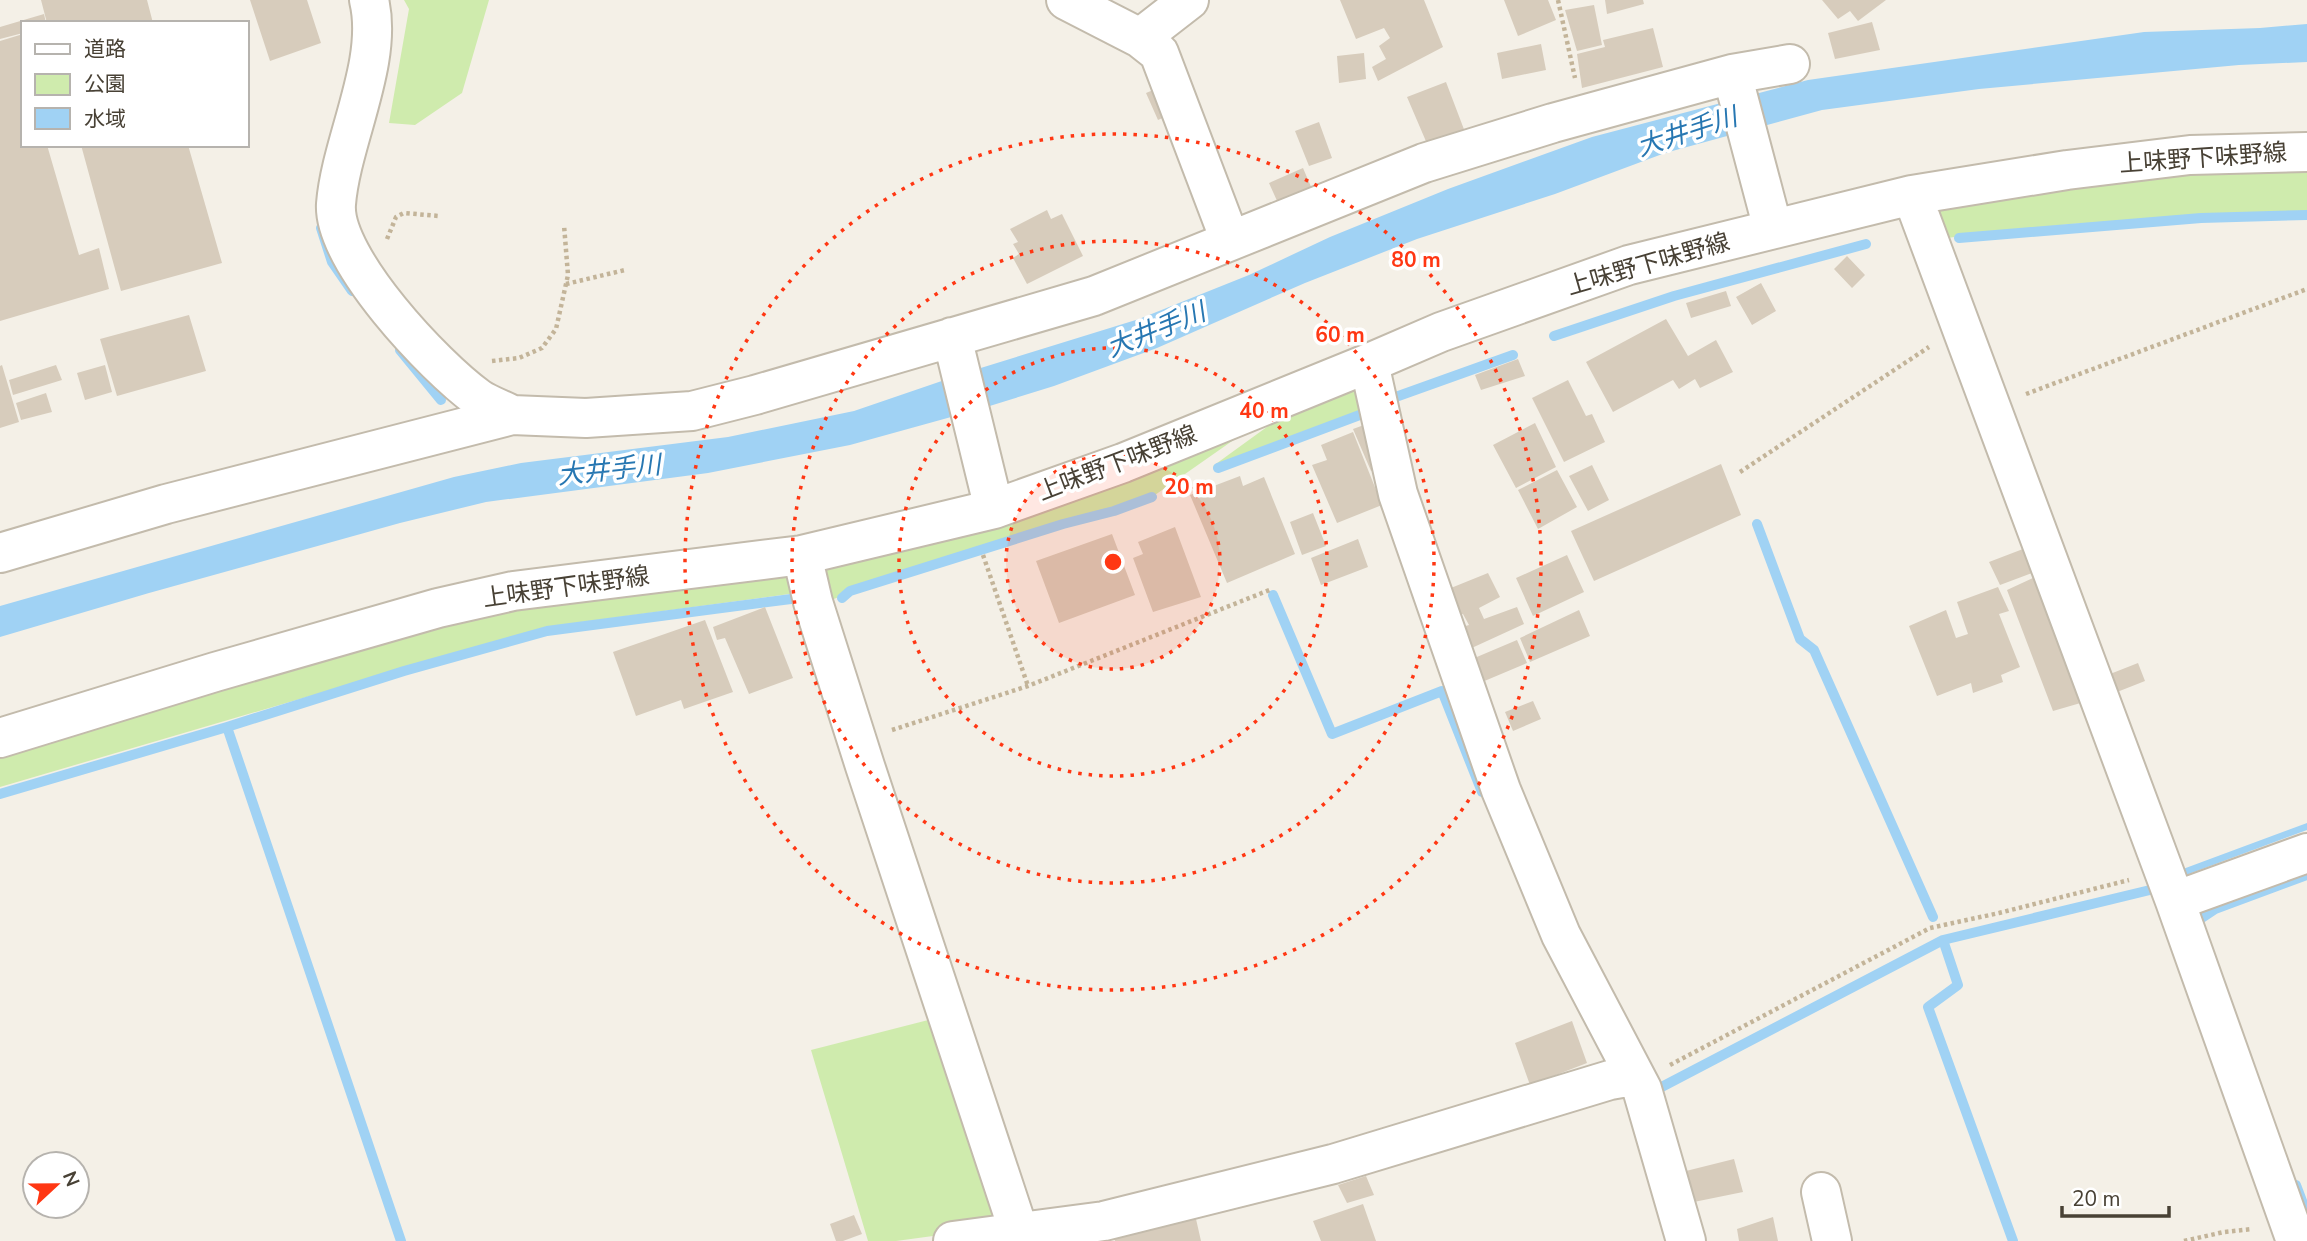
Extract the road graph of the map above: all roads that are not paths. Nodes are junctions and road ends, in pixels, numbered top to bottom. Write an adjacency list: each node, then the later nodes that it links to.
1 (369, 0): 13 (street)
2 (1066, 0): 4 (street)
3 (1189, 0): 4 (street)
4 (1140, 38): 10 (street)
5 (1790, 64): 6 (street)
6 (1734, 80): 9 (street); 10 (street)
7 (2307, 152): 8 (street, 上味野下味野線)
8 (1912, 195): 9 (street, 上味野下味野線); 19 (street)
9 (1770, 216): 12 (street, 上味野下味野線)
10 (1230, 240): 11 (street)
11 (954, 344): 13 (street); 14 (street)
12 (1369, 363): 14 (street, 上味野下味野線); 20 (street)
13 (512, 415): 15 (street)
14 (993, 502): 16 (street, 上味野下味野線)
15 (0, 553)
16 (802, 555): 17 (street, 上味野下味野線); 22 (street)
17 (0, 738)
18 (2307, 853): 19 (street)
19 (2175, 901): 24 (street)
20 (1633, 1076): 23 (street); 26 (street)
21 (1821, 1192): 27 (street)
22 (1019, 1232): 23 (street); 25 (street)
23 (1082, 1233)
24 (2294, 1235)
25 (953, 1241)
26 (1686, 1241)
27 (1832, 1241)

